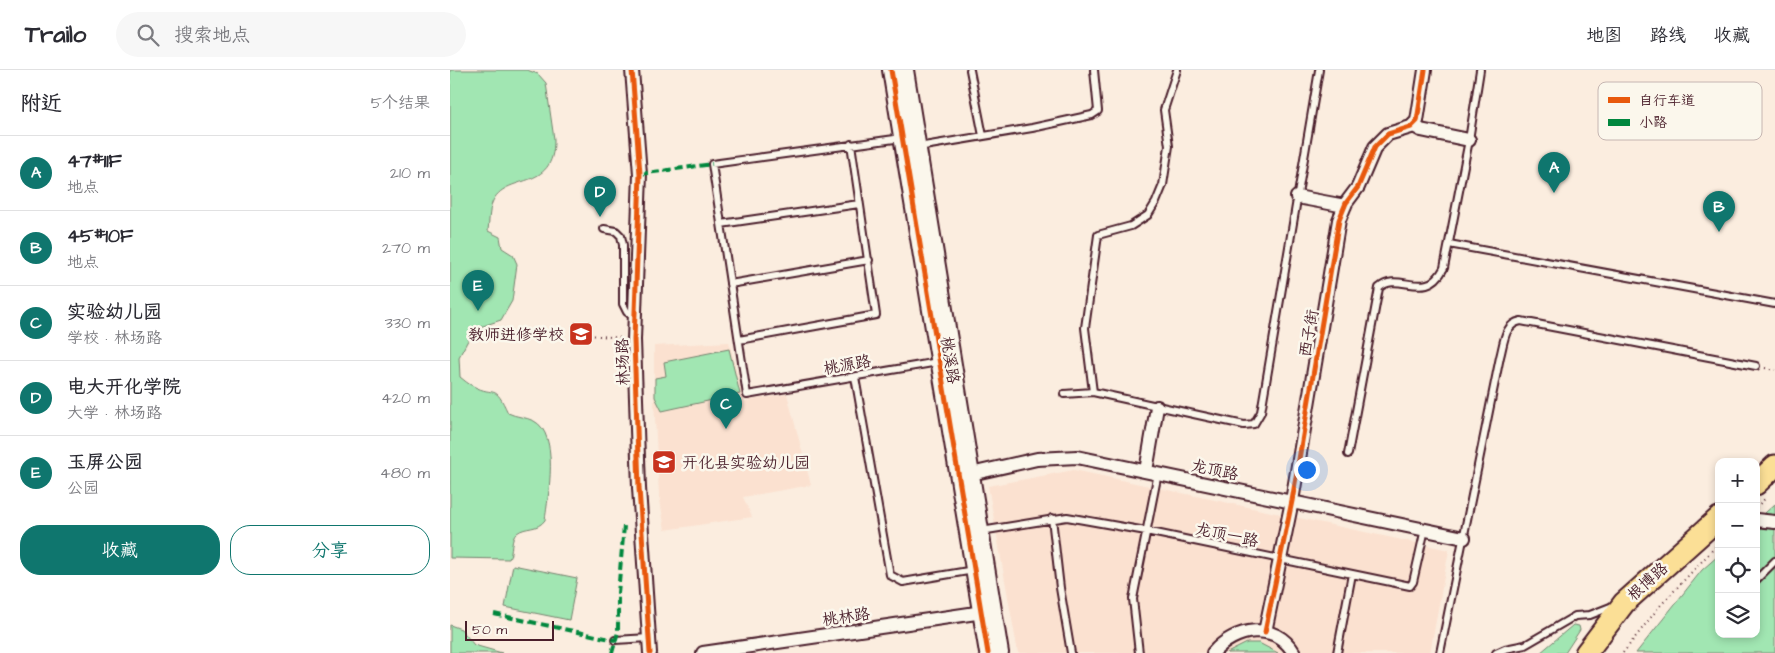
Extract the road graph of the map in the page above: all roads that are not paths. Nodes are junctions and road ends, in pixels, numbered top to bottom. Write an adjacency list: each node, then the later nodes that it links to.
1 (632, 70): 24 (street, 林场路)
2 (891, 70): 13 (street, 桃溪路)
3 (905, 70): 13 (street, 桃溪路)
4 (970, 70): 11 (lane)
5 (1094, 70): 11 (lane)
6 (1177, 70): 29 (lane)
7 (1319, 70): 15 (lane)
8 (1425, 70): 10 (street)
9 (1480, 70): 12 (lane)
10 (1414, 126): 12 (street); 17 (street, 西子街)
11 (983, 136): 13 (lane)
12 (1469, 140): 20 (lane)
13 (910, 143): 14 (lane); 26 (street, 桃溪路)
14 (851, 144): 16 (lane); 18 (lane)
15 (1297, 197): 17 (street); 31 (lane)
16 (859, 204): 18 (lane); 21 (lane)
17 (1345, 206): 37 (street, 西子街)
18 (721, 224): 22 (lane)
19 (604, 229): 24 (lane)
20 (1449, 244): 23 (lane); 32 (lane)
21 (869, 260): 22 (lane); 25 (lane)
22 (730, 284): 25 (lane)
23 (1775, 304)
24 (634, 317): 54 (street, 林场路)
25 (739, 340): 28 (lane, 桃源路)
26 (945, 361): 28 (lane, 桃源路); 35 (street, 桃溪路)
27 (1756, 366): 45 (lane)
28 (855, 377): 48 (lane)
29 (1092, 392): 30 (lane); 31 (lane)
30 (1064, 394)
31 (1157, 407): 34 (street)
32 (1348, 454)
33 (1775, 466): 36 (highway)
34 (1152, 472): 35 (street, 龙顶路); 37 (street, 龙顶路); 44 (lane)
35 (964, 475): 43 (street, 桃溪路); 48 (street, 桃溪路)
36 (1762, 490)
37 (1292, 502): 42 (street, 龙顶路); 46 (street, 西子街)
38 (1052, 518): 43 (lane, 龙顶一路); 44 (lane, 龙顶一路); 60 (lane)
39 (1760, 520): 41 (street)
40 (1715, 522): 51 (highway, 根博路)
41 (1775, 522)
42 (1425, 529): 45 (street, 龙顶路); 49 (lane, 龙顶一路)
43 (980, 531): 52 (street, 桃溪路)
44 (1146, 531): 46 (lane, 龙顶一路); 61 (lane)
45 (1464, 538): 65 (lane)
46 (1280, 559): 49 (lane, 龙顶一路); 53 (street, 西子街)
47 (1775, 561): 50 (lane)
48 (974, 570): 52 (street, 桃溪路)
49 (1352, 574): 64 (lane)
50 (1760, 576)
51 (1624, 603): 66 (lane); 67 (highway, 根博路)
52 (987, 611): 57 (street, 桃林路); 58 (street, 桃溪路); 59 (street, 桃溪路)
53 (1264, 632): 62 (street); 63 (street)
54 (649, 638): 55 (lane); 56 (street, 林场路)
55 (615, 640)
56 (650, 653)
57 (703, 653)
58 (988, 653)
59 (1000, 653)
60 (1071, 653)
61 (1139, 653)
62 (1213, 653)
63 (1294, 653)
64 (1337, 653)
65 (1440, 653)
66 (1496, 653)
67 (1586, 653)

